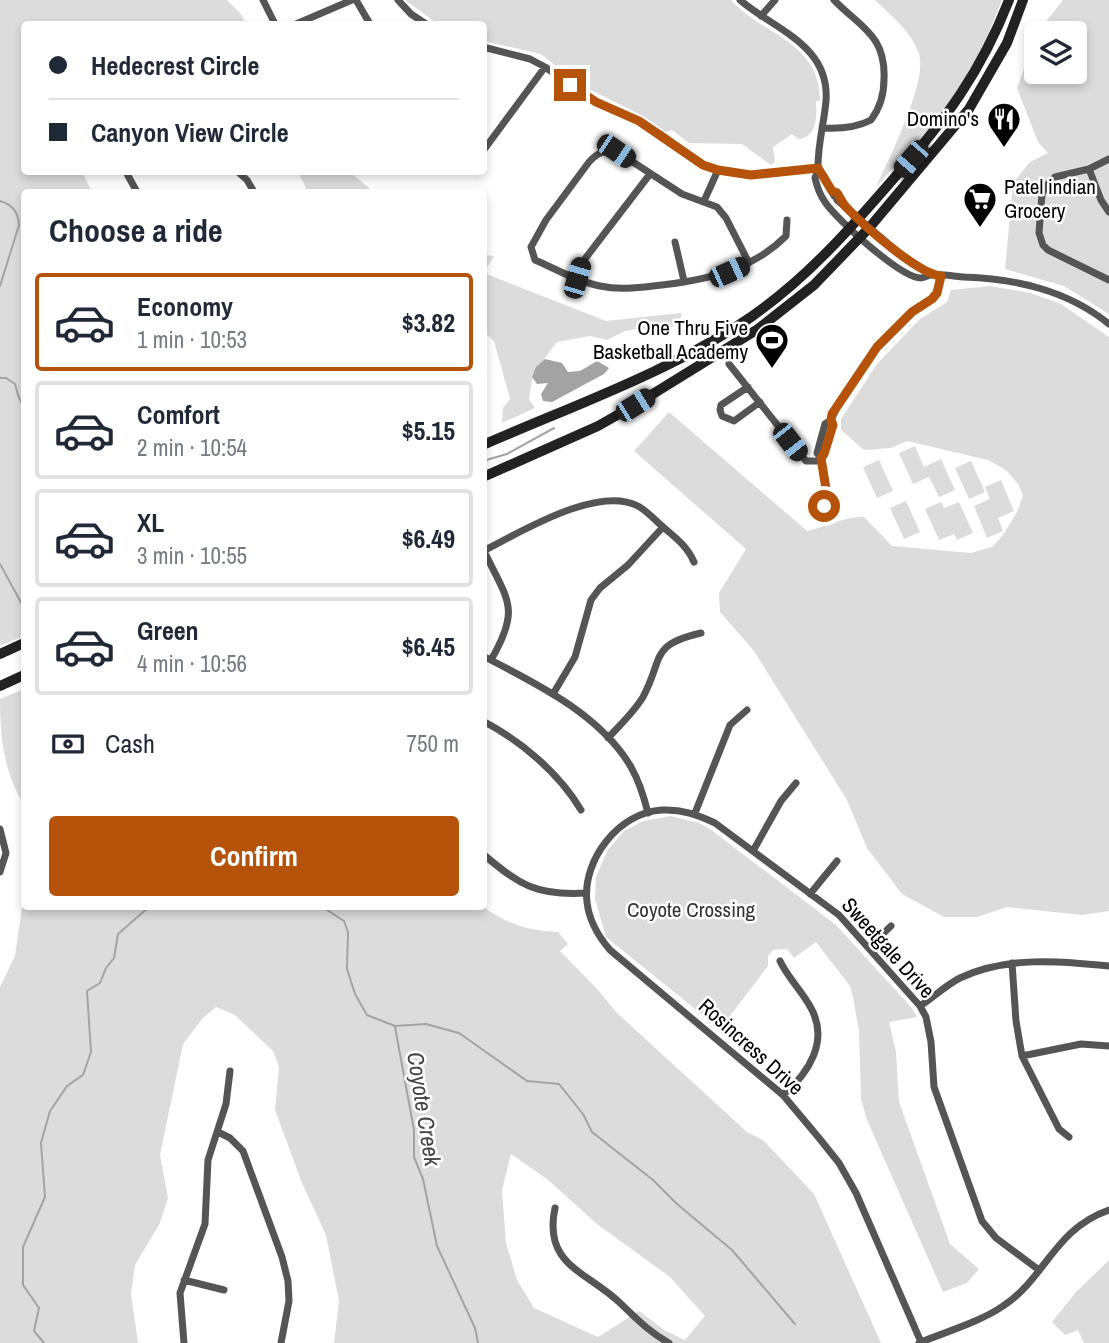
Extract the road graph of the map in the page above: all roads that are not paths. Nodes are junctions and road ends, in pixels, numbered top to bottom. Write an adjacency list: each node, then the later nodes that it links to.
1 (263, 0): 10 (street)
2 (354, 0): 11 (street); 12 (street)
3 (398, 0): 13 (street)
4 (740, 0): 9 (street)
5 (775, 0): 9 (street)
6 (834, 0): 16 (street)
7 (1009, 0): 27 (main road)
8 (1023, 0): 30 (main road)
9 (761, 16): 16 (street)
10 (274, 21)
11 (303, 21)
12 (368, 21)
13 (422, 21)
14 (487, 48): 15 (street)
15 (545, 66): 17 (street); 21 (street)
16 (822, 128): 19 (street)
17 (487, 146)
18 (1109, 159): 20 (street)
19 (818, 169): 21 (street); 27 (street); 29 (street)
20 (1088, 169): 26 (street); 36 (street)
21 (718, 170): 25 (street)
22 (650, 174): 25 (street); 35 (street); 35 (street)
23 (241, 175): 24 (street)
24 (252, 189)
25 (704, 201): 33 (street)
26 (1109, 212)
27 (859, 219): 29 (main road); 30 (street)
28 (787, 220): 33 (street)
29 (850, 228): 31 (street); 42 (main road)
30 (869, 228): 31 (main road); 34 (street)
31 (860, 237): 34 (street); 44 (main road)
32 (675, 242): 37 (street)
33 (748, 263): 37 (street)
34 (937, 275): 38 (street); 43 (street)
35 (577, 278): 37 (street)
36 (1109, 280)
37 (684, 281)
38 (1109, 324)
39 (729, 364): 40 (street)
40 (748, 387): 41 (street); 41 (street)
41 (760, 402): 43 (street)
42 (487, 443)
43 (821, 460): 45 (street)
44 (487, 475)
45 (824, 506)
46 (663, 527): 47 (street); 49 (street); 56 (street)
47 (487, 550)
48 (487, 557): 53 (street)
49 (694, 562)
50 (701, 633): 59 (street)
51 (21, 644): 52 (main road)
52 (0, 654)
53 (487, 658): 56 (street)
54 (21, 676): 55 (main road)
55 (0, 686)
56 (553, 694): 59 (street)
57 (747, 710): 63 (street)
58 (487, 724): 61 (street)
59 (608, 738): 62 (street)
60 (796, 783): 65 (street)
61 (581, 810)
62 (648, 813): 63 (street, Sweetgale Drive); 69 (street, Rosincress Drive)
63 (695, 813): 65 (street, Sweetgale Drive)
64 (0, 829): 68 (street)
65 (753, 851): 70 (street, Sweetgale Drive)
66 (487, 857): 69 (street)
67 (837, 861): 70 (street)
68 (0, 872)
69 (586, 893): 80 (street, Rosincress Drive)
70 (810, 894): 72 (street, Sweetgale Drive)
71 (891, 926): 72 (street)
72 (869, 947): 76 (street, Sweetgale Drive)
73 (780, 961): 80 (street)
74 (1012, 962): 75 (street); 76 (street); 78 (street)
75 (1109, 966)
76 (920, 1006): 85 (street, Sweetgale Drive)
77 (1109, 1046): 78 (street)
78 (1023, 1056): 82 (street)
79 (230, 1071): 81 (street)
80 (783, 1095): 91 (street, Rosincress Drive)
81 (218, 1132): 86 (street); 89 (street)
82 (1069, 1137)
83 (555, 1208): 90 (street)
84 (1109, 1210): 85 (street)
85 (1039, 1270): 91 (street)
86 (184, 1280): 87 (street); 88 (street)
87 (224, 1290)
88 (184, 1343)
89 (281, 1343)
90 (669, 1343)
91 (920, 1343)

